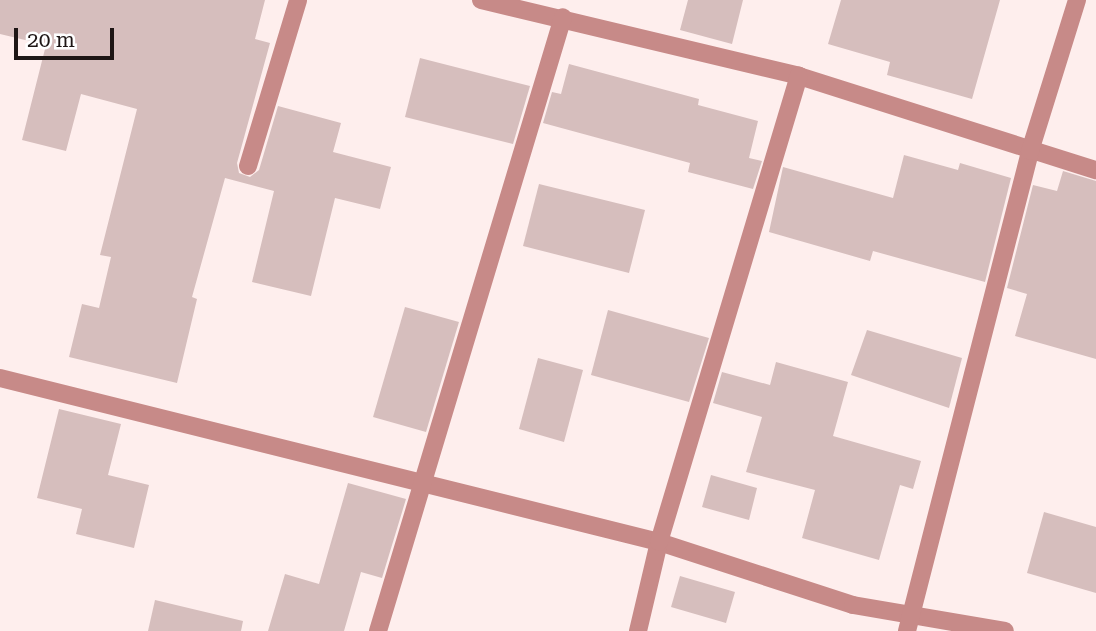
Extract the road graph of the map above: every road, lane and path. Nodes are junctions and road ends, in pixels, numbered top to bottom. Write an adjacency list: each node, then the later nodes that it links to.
1 (298, 0): 7 (street)
2 (481, 0): 4 (street)
3 (1077, 0): 6 (street)
4 (563, 17): 5 (street); 10 (street)
5 (799, 76): 6 (street); 11 (street)
6 (1030, 151): 8 (street); 12 (street)
7 (248, 166)
8 (1096, 170)
9 (0, 378): 10 (street)
10 (424, 483): 11 (street); 13 (street)
11 (659, 541): 12 (street); 14 (street)
12 (909, 624): 15 (street)
13 (378, 631)
14 (638, 631)
15 (1005, 631)

